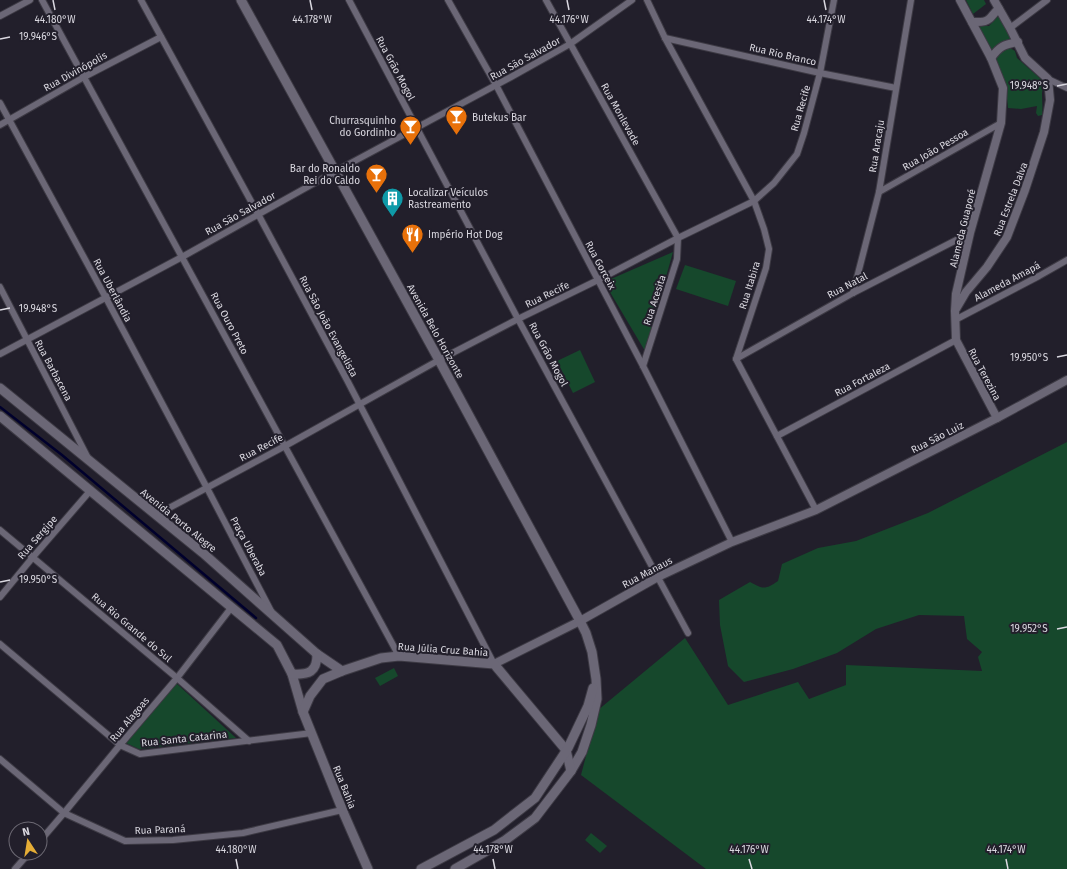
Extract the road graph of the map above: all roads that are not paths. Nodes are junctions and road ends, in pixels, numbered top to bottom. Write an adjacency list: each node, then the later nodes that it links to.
1 (30, 0): 16 (street)
2 (42, 0): 25 (street, Rua Ouro Preto)
3 (141, 0): 19 (street, Rua São João Evangelista)
4 (241, 0): 35 (main road, Avenida Belo Horizonte)
5 (349, 0): 34 (street, Rua Grão Mogol)
6 (448, 0): 27 (street, Rua Gorceix)
7 (546, 0): 22 (street, Rua Monlevade)
8 (632, 0): 22 (street, Rua São Salvador)
9 (647, 0): 20 (street, Rua Itabira)
10 (834, 0): 24 (street, Rua Recife)
11 (911, 0): 28 (street, Rua Aracaju)
12 (960, 0): 17 (street, Alameda Guaporé)
13 (994, 0): 15 (street)
14 (1047, 0): 18 (street)
15 (999, 9): 17 (street); 18 (street)
16 (0, 16)
17 (972, 22): 23 (street, Alameda Guaporé)
18 (1010, 28): 21 (street)
19 (161, 37): 25 (street, Rua Divinópolis); 38 (street, Rua São João Evangelista)
20 (666, 38): 24 (street, Rua Rio Branco); 37 (street, Rua Itabira)
21 (1018, 42): 23 (street); 26 (street)
22 (570, 44): 27 (street, Rua São Salvador); 40 (street, Rua Monlevade)
23 (991, 58): 32 (street, Alameda Guaporé)
24 (820, 73): 28 (street, Rua Rio Branco); 37 (street, Rua Recife)
25 (84, 77): 31 (street, Rua Divinópolis); 41 (street, Rua Ouro Preto)
26 (1048, 79): 29 (street); 47 (street, Rua Estrela Dalva)
27 (496, 86): 34 (street, Rua São Salvador); 43 (street, Rua Gorceix)
28 (896, 88): 36 (street, Rua Aracaju)
29 (1067, 88)
30 (0, 103): 31 (street, Rua Uberlândia)
31 (9, 120): 33 (street, Rua Divinópolis); 46 (street, Rua Uberlândia)
32 (1001, 123): 36 (street, Rua João Pessoa); 39 (street, Alameda Guaporé)
33 (0, 125)
34 (417, 128): 35 (street, Rua São Salvador); 48 (street, Rua Grão Mogol)
35 (336, 172): 38 (street, Rua São Salvador); 53 (main road, Avenida Belo Horizonte)
36 (879, 192): 45 (street, Rua Aracaju)
37 (754, 201): 40 (street, Rua Recife); 52 (street, Rua Itabira)
38 (258, 214): 41 (street, Rua São Salvador); 57 (street, Rua São João Evangelista)
39 (970, 233): 45 (street, Rua Natal); 47 (street, Alameda Guaporé)
40 (678, 238): 43 (street, Rua Recife); 54 (street, Rua Acesita)
41 (182, 257): 46 (street, Rua São Salvador); 61 (street, Rua Ouro Preto)
42 (1067, 260): 47 (street, Alameda Amapá)
43 (598, 280): 48 (street, Rua Recife); 54 (street, Rua Gorceix)
44 (0, 287): 49 (street, Rua Barbacena)
45 (853, 293): 52 (street, Rua Natal)
46 (106, 298): 49 (street, Rua São Salvador); 63 (street, Rua Uberlândia)
47 (955, 316): 50 (street, Alameda Guaporé)
48 (518, 319): 53 (street, Rua Recife); 70 (street, Rua Grão Mogol)
49 (27, 340): 51 (street, Rua São Salvador); 62 (street, Rua Barbacena)
50 (956, 340): 59 (street, Rua Terezina); 60 (street, Rua Fortaleza)
51 (0, 354)
52 (736, 359): 60 (street)
53 (439, 360): 57 (street, Rua Recife); 74 (main road, Avenida Belo Horizonte)
54 (643, 366): 68 (street, Rua Gorceix)
55 (1067, 380): 59 (street, Rua São Luiz)
56 (0, 388): 62 (main road, Avenida Porto Alegre)
57 (359, 405): 61 (street, Rua Recife); 79 (street, Rua São João Evangelista)
58 (0, 416): 64 (main road)
59 (997, 418): 65 (street, Rua São Luiz)
60 (777, 436): 65 (street)
61 (285, 446): 63 (street, Rua Recife); 78 (street, Rua Ouro Preto)
62 (91, 462): 66 (main road, Avenida Porto Alegre)
63 (207, 488): 66 (street, Rua Recife); 73 (street, Praça Uberaba)
64 (90, 491): 69 (street, Rua Sergipe); 72 (main road)
65 (816, 510): 68 (street, Rua Manaus)
66 (156, 515): 73 (main road, Avenida Porto Alegre)
67 (0, 530): 69 (street, Rua Rio Grande do Sul)
68 (732, 542): 70 (street, Rua Manaus)
69 (33, 557): 71 (street, Rua Sergipe); 82 (street, Rua Rio Grande do Sul)
70 (658, 577): 74 (street, Rua Manaus); 75 (street, Rua Grão Mogol)
71 (0, 597)
72 (232, 608): 81 (main road); 82 (street, Rua Alagoas)
73 (273, 614): 77 (main road, Avenida Porto Alegre)
74 (580, 620): 79 (street, Rua Manaus); 83 (main road, Avenida Belo Horizonte)
75 (688, 633)
76 (0, 644): 87 (street, Rua Santa Catarina)
77 (317, 654): 80 (main road, Avenida Porto Alegre); 81 (main road)
78 (399, 656): 79 (main road, Rua Júlia Cruz Bahia); 80 (main road, Rua Júlia Cruz Bahia)
79 (494, 664): 88 (main road, Rua Júlia Cruz Bahia)
80 (342, 671): 84 (main road, Rua Júlia Cruz Bahia)
81 (292, 674): 84 (main road)
82 (177, 678): 86 (street, Rua Rio Grande do Sul); 87 (street, Rua Alagoas)
83 (596, 678): 88 (main road, Avenida Belo Horizonte); 90 (main road, Avenida Belo Horizonte)
84 (304, 712): 85 (main road, Rua Bahia)
85 (312, 733): 86 (street, Rua Santa Catarina); 91 (main road, Rua Bahia)
86 (249, 741): 87 (street, Rua Santa Catarina)
87 (120, 745): 92 (street, Rua Alagoas)
88 (566, 750): 90 (main road, Rua Júlia Cruz Bahia); 97 (main road, Avenida Belo Horizonte)
89 (0, 759): 92 (street, Rua Paraná)
90 (571, 771): 98 (main road, Avenida Belo Horizonte)
91 (342, 810): 92 (street, Rua Paraná); 96 (main road, Rua Bahia)
92 (64, 813): 93 (street, Rua Alagoas)
93 (48, 832)
94 (22, 861): 95 (street)
95 (15, 869)
96 (368, 869)
97 (421, 869)
98 (455, 869)

